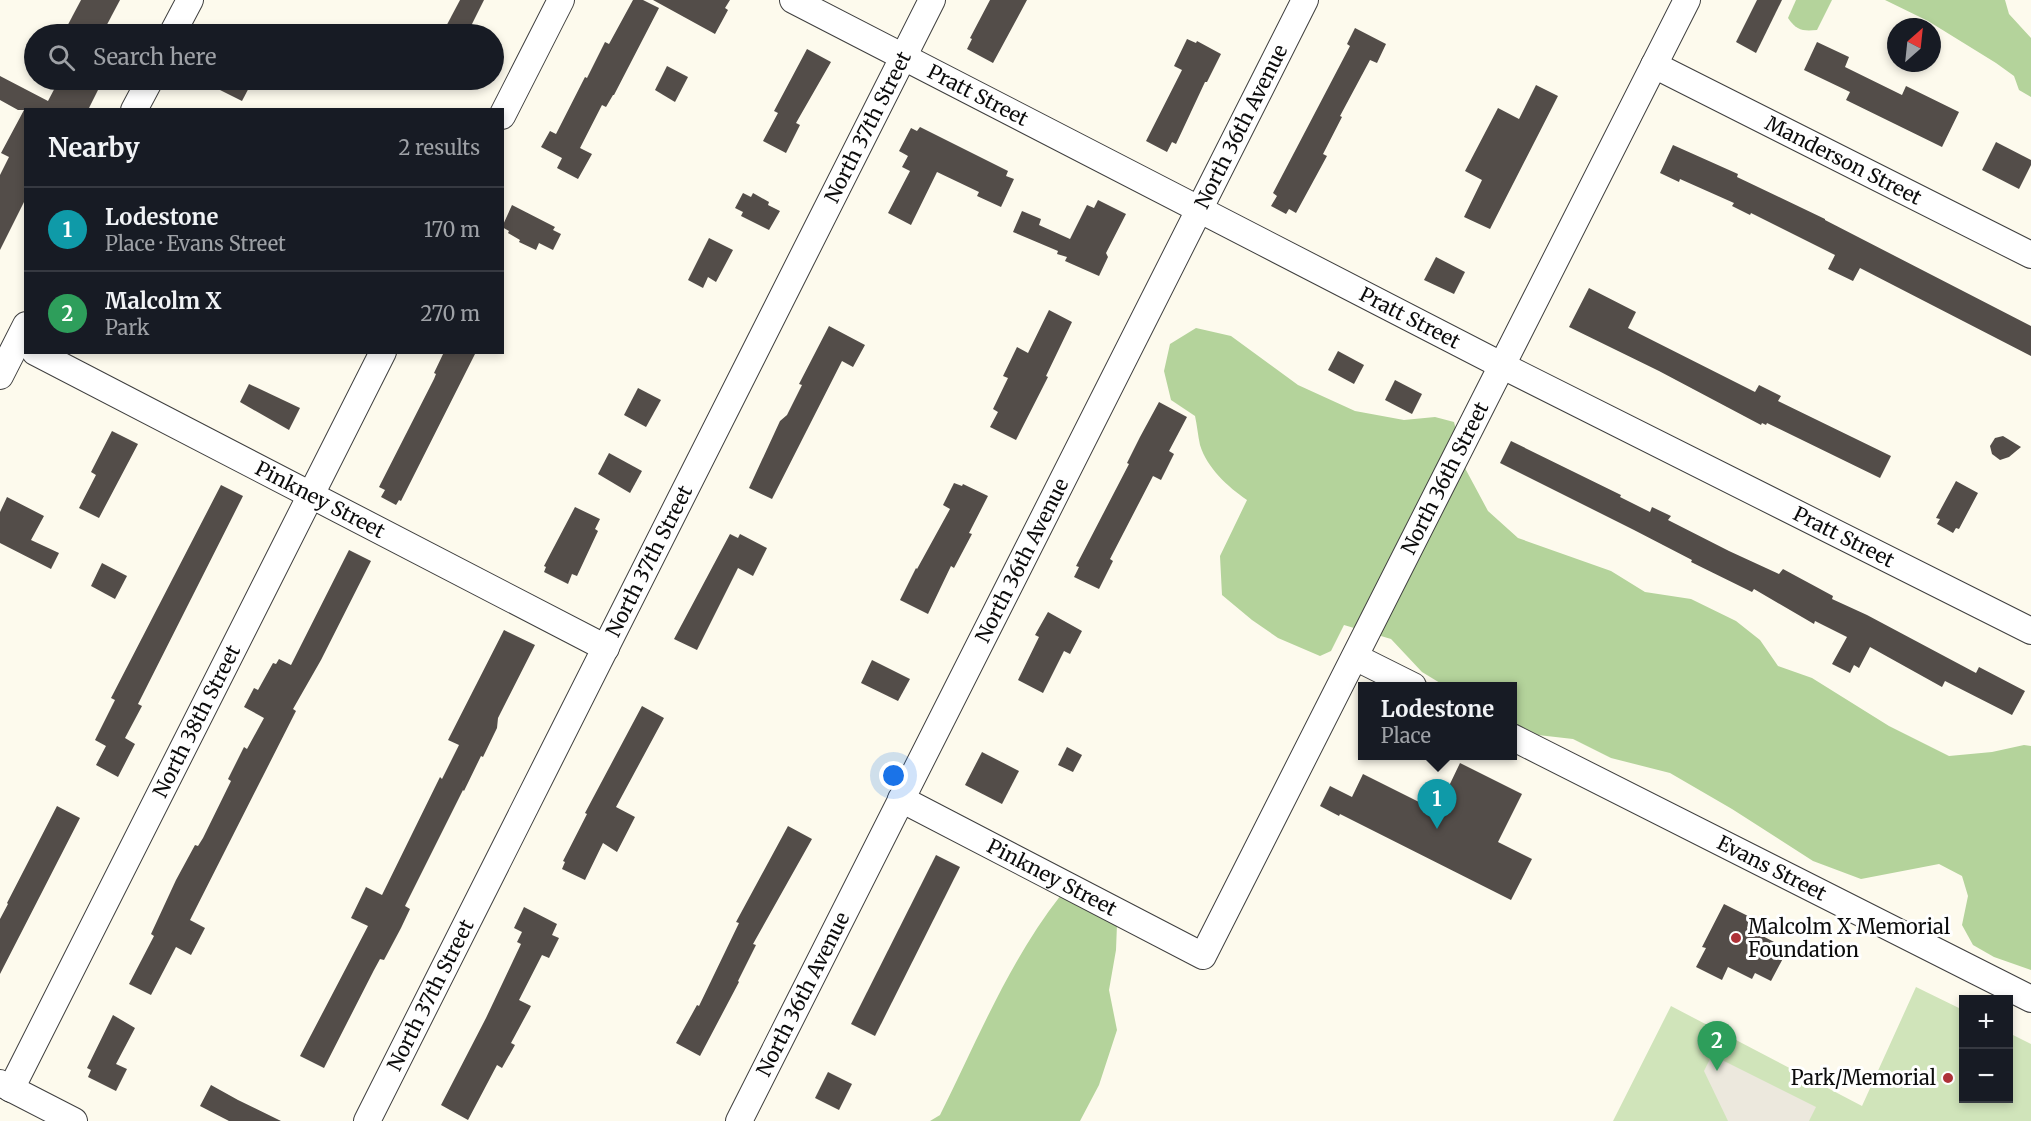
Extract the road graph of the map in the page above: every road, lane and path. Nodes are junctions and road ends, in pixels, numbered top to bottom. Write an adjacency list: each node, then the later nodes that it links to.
1 (190, 0): 7 (street)
2 (561, 0): 12 (street)
3 (793, 0): 8 (street, Pratt Street)
4 (932, 0): 8 (street, North 37th Street)
5 (1305, 0): 13 (street, North 36th Avenue)
6 (1687, 0): 9 (street, North 36th Street)
7 (177, 24)
8 (903, 57): 13 (street, Pratt Street); 22 (street, North 37th Street)
9 (1654, 65): 14 (street, Manderson Street); 18 (street, North 36th Street)
10 (145, 90): 11 (street)
11 (135, 108)
12 (504, 112)
13 (1198, 210): 18 (street, Pratt Street); 26 (street, North 36th Avenue)
14 (2031, 255)
15 (21, 340): 19 (street)
16 (47, 354): 20 (street, Pinkney Street)
17 (382, 354): 20 (street, North 38th Street)
18 (1503, 366): 21 (street, Pratt Street); 23 (street, North 36th Street)
19 (0, 376)
20 (311, 496): 22 (street, Pinkney Street); 29 (street, North 38th Street)
21 (2031, 631)
22 (606, 648): 31 (street, North 37th Street)
23 (1355, 657): 24 (street); 27 (street, North 36th Street)
24 (1403, 682)
25 (1517, 740): 28 (street, Evans Street)
26 (901, 799): 27 (street, Pinkney Street); 32 (street, North 36th Avenue)
27 (1203, 956)
28 (2031, 999)
29 (5, 1086): 30 (street)
30 (74, 1121)
31 (367, 1121)
32 (739, 1121)

